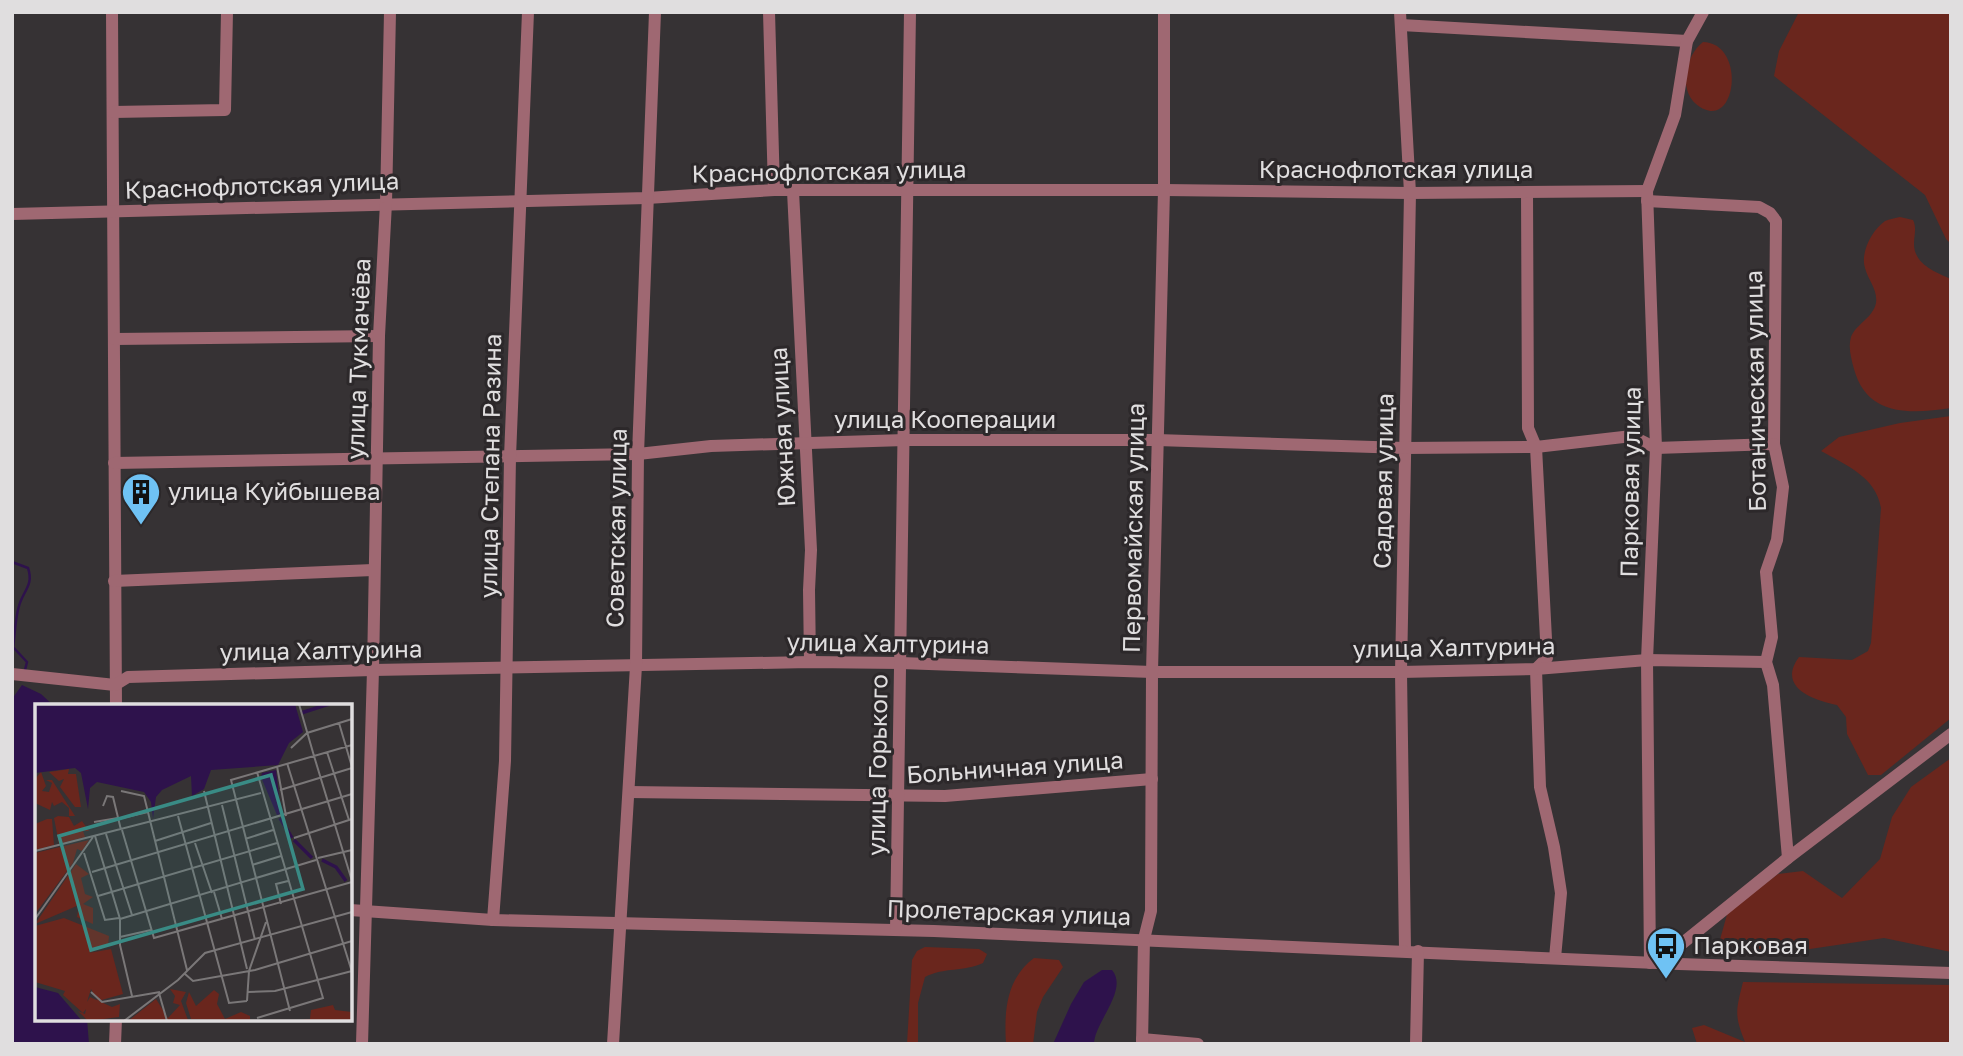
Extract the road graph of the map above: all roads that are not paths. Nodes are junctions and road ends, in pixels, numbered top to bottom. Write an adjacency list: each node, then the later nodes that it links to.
1 (112, 12): 12 (street)
2 (228, 12): 12 (street)
3 (390, 12): 22 (street, улица Тукмачёва)
4 (528, 12): 21 (street, улица Степана Разина)
5 (655, 12): 20 (street, Советская улица)
6 (769, 12): 13 (street)
7 (910, 12): 16 (street, улица Горького)
8 (1164, 12): 14 (street, Первомайская улица)
9 (1703, 12): 11 (street, Парковая улица)
10 (1401, 19): 11 (street); 18 (street, Садовая улица)
11 (1687, 41): 19 (street, Парковая улица)
12 (113, 112): 23 (street)
13 (774, 190): 15 (street, Краснофлотская улица); 20 (street, Краснофлотская улица)
14 (1164, 190): 16 (street, Краснофлотская улица); 18 (street, Краснофлотская улица); 28 (street, Первомайская улица)
15 (793, 191): 16 (street, Краснофлотская улица); 29 (street, Южная улица)
16 (907, 192): 27 (street, улица Горького)
17 (1527, 192): 18 (street, Краснофлотская улица); 19 (street, Краснофлотская улица); 31 (street)
18 (1409, 193): 32 (street, Садовая улица)
19 (1647, 196): 30 (street, Ботаническая улица); 33 (street, Парковая улица)
20 (647, 198): 21 (street, Краснофлотская улица); 34 (street, Советская улица)
21 (520, 199): 22 (street, Краснофлотская улица); 35 (street, улица Степана Разина)
22 (387, 203): 23 (street, Краснофлотская улица); 25 (street, улица Тукмачёва)
23 (113, 212): 24 (street, Краснофлотская улица); 26 (street)
24 (12, 214)
25 (379, 336): 26 (street); 36 (street, улица Тукмачёва)
26 (114, 339): 37 (street)
27 (905, 440): 28 (street, улица Кооперации); 29 (street, улица Кооперации); 42 (street, улица Горького)
28 (1157, 440): 32 (street, улица Кооперации); 48 (street, Первомайская улица)
29 (804, 442): 34 (street, улица Кооперации); 41 (street, Южная улица)
30 (1774, 444): 33 (street, улица Кооперации); 43 (street, Ботаническая улица)
31 (1536, 447): 32 (street, улица Кооперации); 33 (street, улица Кооперации); 46 (street)
32 (1405, 448): 49 (street, Садовая улица)
33 (1656, 448): 40 (street, Парковая улица)
34 (638, 454): 35 (street, улица Кооперации); 44 (street, Советская улица)
35 (510, 457): 36 (street, улица Кооперации); 45 (street, улица Степана Разина)
36 (376, 458): 37 (street, улица Кооперации); 38 (street, улица Тукмачёва)
37 (114, 463): 39 (street)
38 (373, 570): 39 (street); 47 (street, улица Тукмачёва)
39 (114, 581): 51 (street)
40 (1647, 660): 43 (street, улица Халтурина); 46 (street, улица Халтурина); 66 (street, Парковая улица)
41 (810, 662): 42 (street, улица Халтурина); 44 (street, улица Халтурина)
42 (901, 663): 48 (street, улица Халтурина); 56 (street, улица Горького)
43 (1766, 663): 57 (street, Ботаническая улица)
44 (636, 666): 45 (street, улица Халтурина); 55 (street, Советская улица)
45 (509, 668): 47 (street, улица Халтурина); 60 (street, улица Степана Разина)
46 (1536, 669): 49 (street, улица Халтурина); 65 (street)
47 (373, 670): 51 (street, улица Халтурина); 58 (street, улица Тукмачёва)
48 (1152, 672): 49 (street, улица Халтурина); 54 (street, Первомайская улица)
49 (1401, 672): 64 (street, Садовая улица)
50 (16, 674): 51 (street, улица Халтурина)
51 (115, 685): 52 (street)
52 (116, 704)
53 (1951, 734): 57 (street)
54 (1152, 779): 56 (street, Больничная улица); 63 (street, Первомайская улица)
55 (629, 793): 56 (street, Больничная улица); 61 (street, Советская улица)
56 (899, 797): 62 (street, улица Горького)
57 (1788, 858): 67 (street)
58 (366, 910): 59 (street, Пролетарская улица); 60 (street, Пролетарская улица); 72 (street, улица Тукмачёва)
59 (352, 911)
60 (493, 920): 61 (street, Пролетарская улица)
61 (621, 925): 62 (street, Пролетарская улица); 73 (street, Советская улица)
62 (896, 930): 63 (street, Пролетарская улица)
63 (1144, 939): 64 (street, Пролетарская улица); 70 (street, Первомайская улица)
64 (1412, 951): 65 (street, Пролетарская улица); 75 (street, Садовая улица)
65 (1555, 958): 66 (street, Пролетарская улица)
66 (1650, 963): 67 (street, Пролетарская улица)
67 (1666, 963): 68 (street, Пролетарская улица)
68 (1951, 973)
69 (116, 1021): 71 (street)
70 (1142, 1041): 74 (street)
71 (115, 1044)
72 (362, 1044)
73 (613, 1044)
74 (1198, 1044)
75 (1416, 1044)

